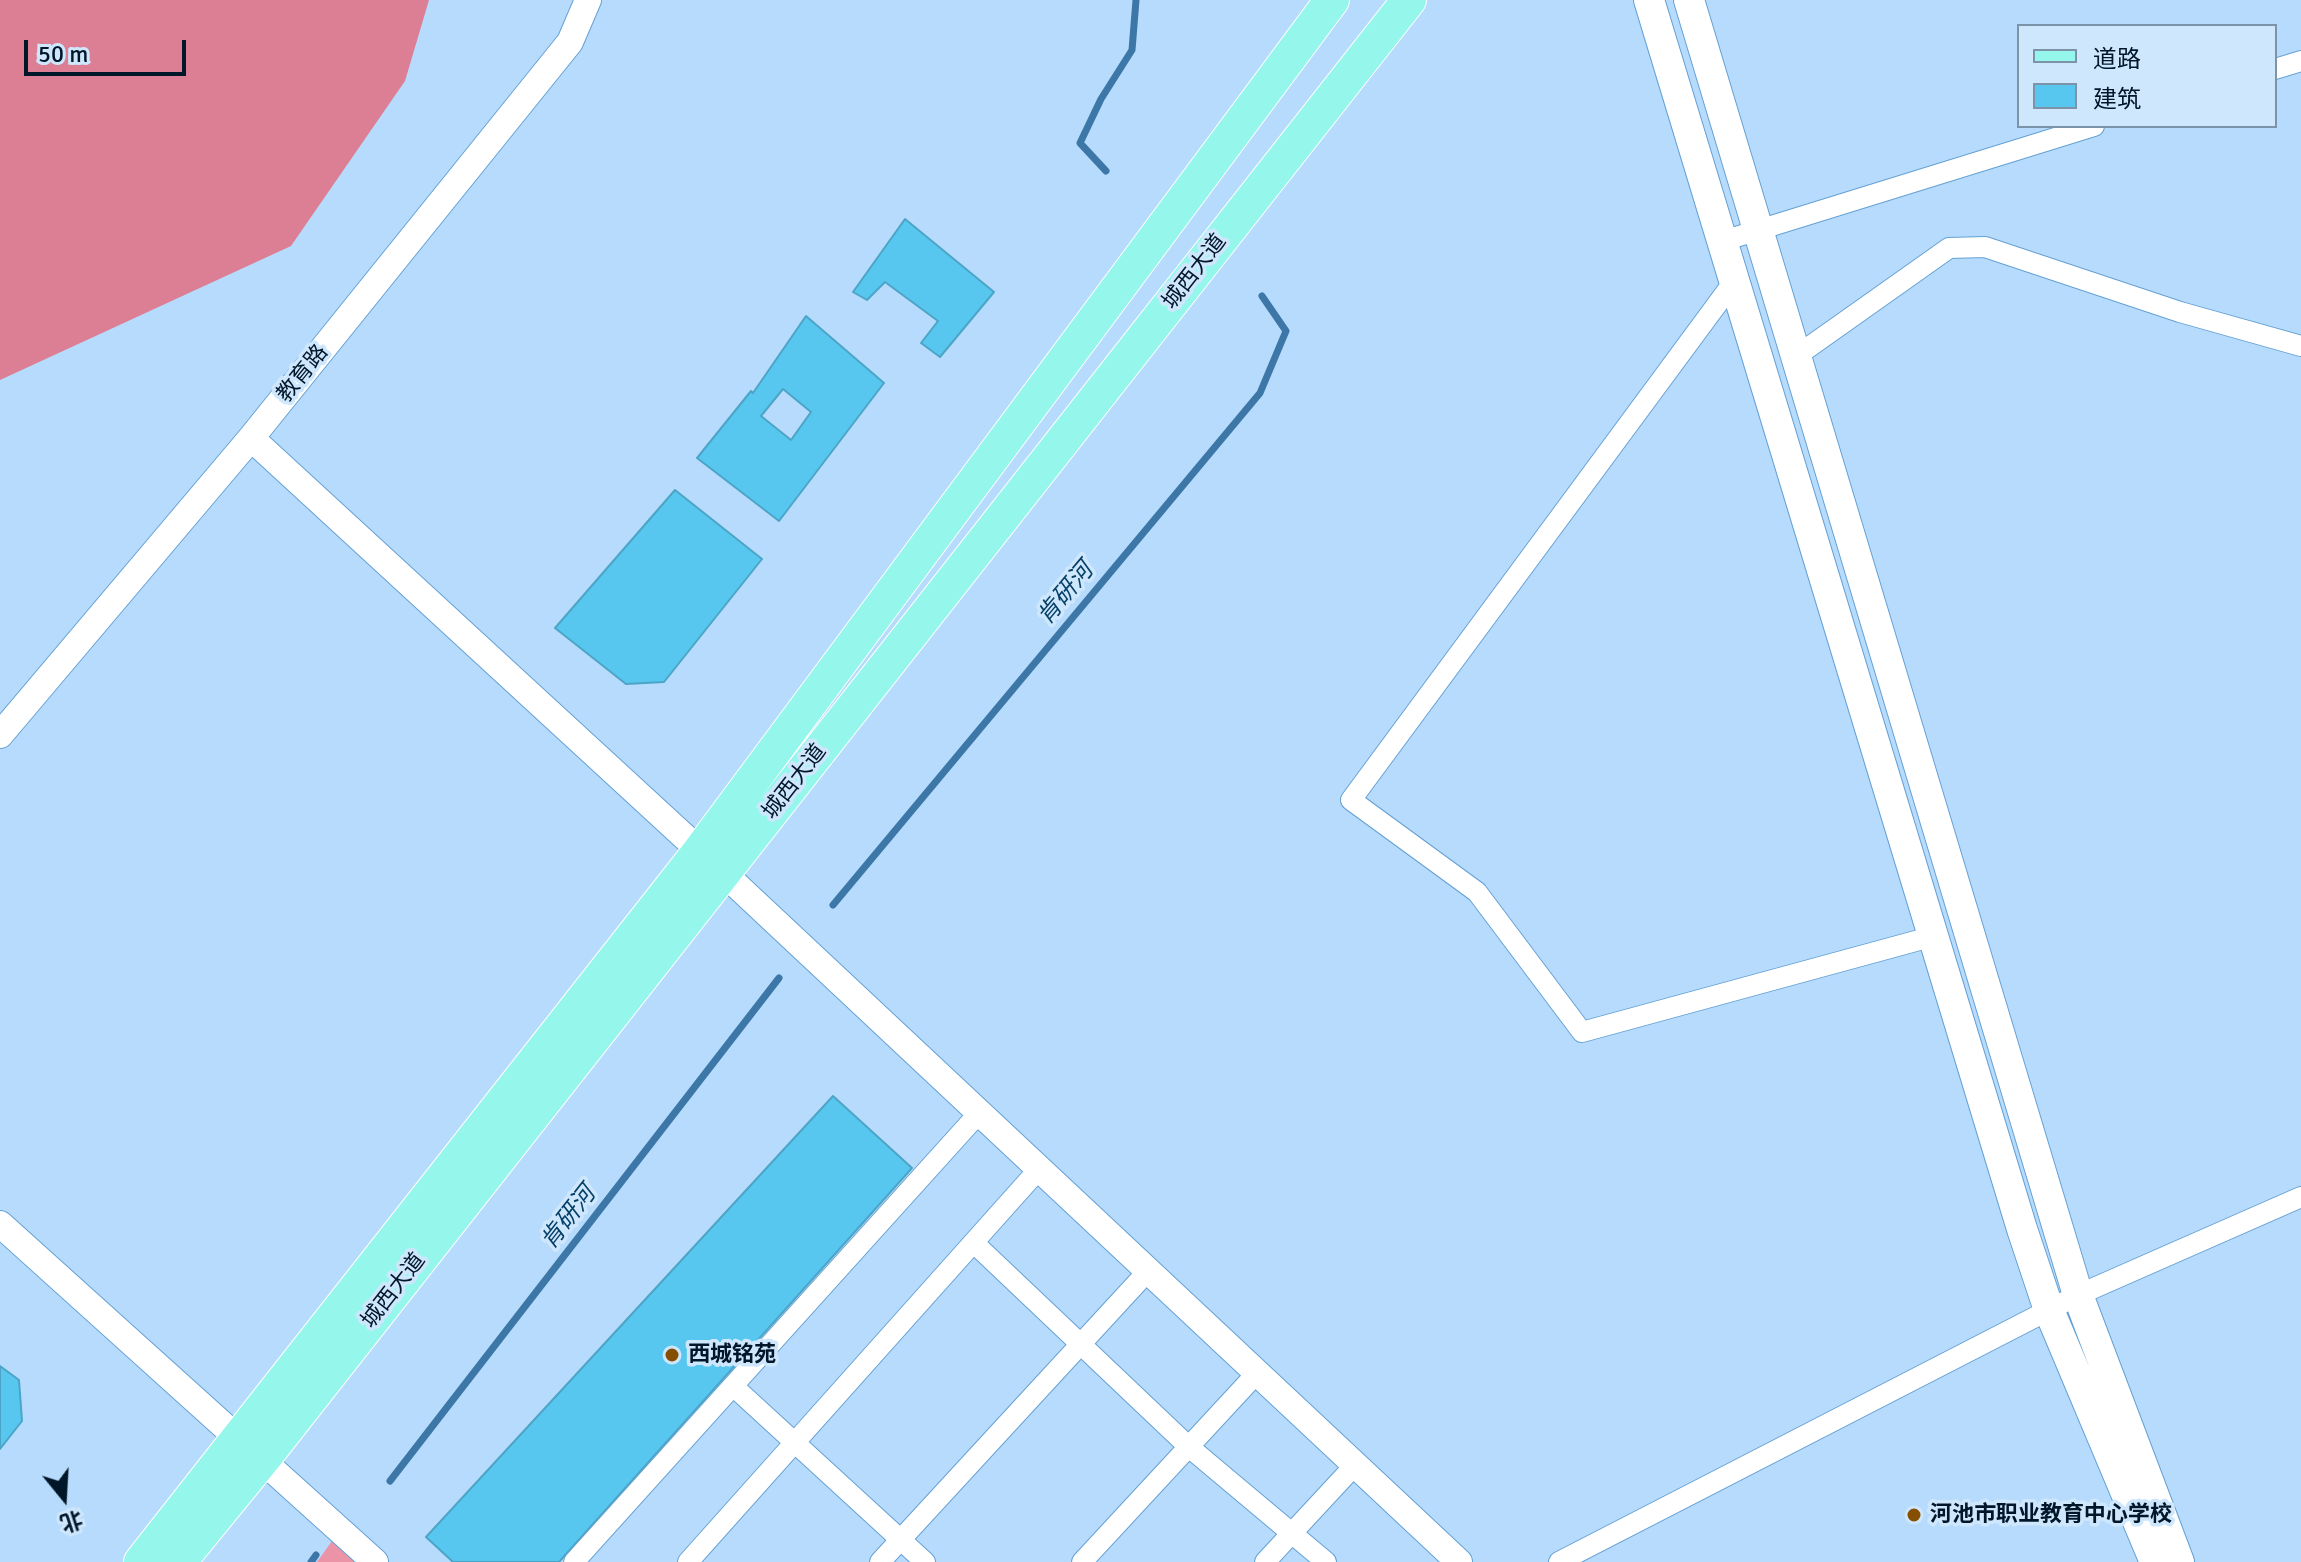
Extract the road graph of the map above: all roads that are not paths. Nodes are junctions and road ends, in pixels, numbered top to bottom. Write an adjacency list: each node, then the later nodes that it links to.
1 (588, 0): 14 (street, 教育路)
2 (1332, 0): 16 (main road, 城西大道)
3 (1409, 0): 16 (main road, 城西大道)
4 (1649, 0): 10 (main road)
5 (1689, 0): 9 (main road)
6 (2301, 61): 7 (street)
7 (2277, 68)
8 (2088, 128): 9 (street)
9 (1757, 232): 10 (street); 13 (main road)
10 (1723, 241): 11 (main road)
11 (1735, 280): 17 (main road); 17 (street)
12 (2301, 346): 13 (street)
13 (1795, 357): 24 (main road)
14 (251, 438): 15 (street, 教育路); 16 (street)
15 (0, 735)
16 (711, 862): 18 (street); 31 (main road, 城西大道)
17 (1934, 936): 25 (main road)
18 (979, 1113): 19 (street); 28 (street)
19 (1039, 1169): 22 (street); 23 (street)
20 (2301, 1197): 24 (street)
21 (0, 1224): 31 (street)
22 (974, 1243): 26 (street); 29 (street)
23 (1148, 1271): 26 (street); 27 (street)
24 (2078, 1295): 25 (street); 50 (main road)
25 (2049, 1310): 35 (street); 49 (main road)
26 (1080, 1345): 30 (street); 34 (street)
27 (1257, 1373): 30 (street); 32 (street)
28 (733, 1386): 29 (street); 39 (street)
29 (794, 1443): 34 (street); 40 (street)
30 (1189, 1447): 33 (street); 43 (street)
31 (250, 1449): 36 (main road, 城西大道); 37 (main road, 城西大道); 38 (street)
32 (1355, 1465): 33 (street); 46 (street)
33 (1291, 1535): 44 (street); 45 (street)
34 (899, 1541): 41 (street); 42 (street)
35 (1597, 1542): 47 (street); 48 (street)
36 (141, 1562)
37 (179, 1562)
38 (375, 1562)
39 (574, 1562)
40 (688, 1562)
41 (880, 1562)
42 (925, 1562)
43 (1082, 1562)
44 (1265, 1562)
45 (1326, 1562)
46 (1459, 1562)
47 (1559, 1562)
48 (1605, 1562)
49 (2155, 1562)
50 (2179, 1562)

